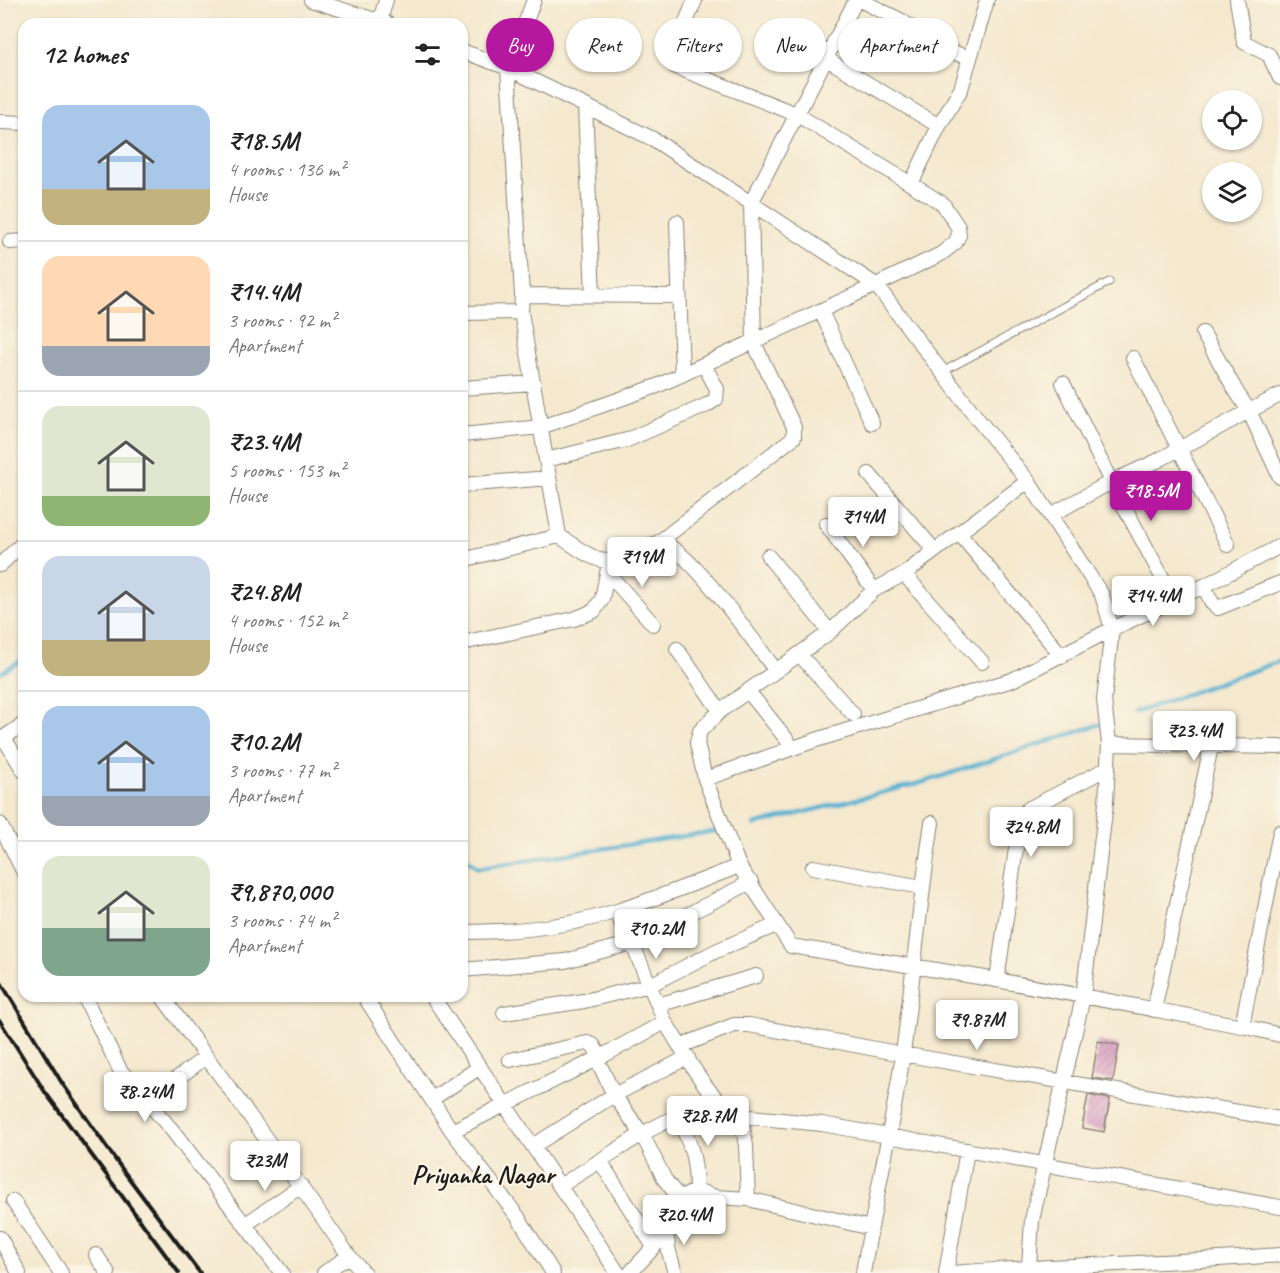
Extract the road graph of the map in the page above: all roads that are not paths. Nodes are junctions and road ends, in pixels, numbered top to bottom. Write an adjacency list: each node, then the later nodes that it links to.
1 (311, 0): 9 (street)
2 (386, 0): 10 (street)
3 (534, 0): 11 (street)
4 (695, 0): 22 (street)
5 (856, 0): 13 (street)
6 (860, 0): 14 (street)
7 (987, 0): 14 (street)
8 (1238, 0): 20 (street)
9 (367, 18)
10 (383, 18)
11 (527, 18)
12 (468, 53): 16 (street)
13 (826, 56)
14 (969, 58): 25 (street)
15 (826, 59): 25 (street)
16 (486, 60)
17 (508, 72): 31 (street)
18 (516, 72): 21 (street)
19 (818, 72): 22 (street)
20 (1280, 78)
21 (585, 106): 27 (street); 32 (street)
22 (796, 114): 26 (street); 27 (street)
23 (0, 122): 24 (street)
24 (18, 123)
25 (939, 126): 26 (street)
26 (911, 184): 30 (street)
27 (751, 203): 30 (street); 38 (street)
28 (677, 222): 33 (street)
29 (1109, 282): 41 (lane)
30 (876, 285): 34 (street); 41 (street)
31 (522, 295): 32 (street); 35 (street)
32 (592, 296): 33 (street)
33 (679, 296): 42 (street)
34 (821, 311): 38 (street); 48 (street)
35 (521, 312): 36 (street); 43 (street)
36 (468, 313)
37 (1203, 333): 47 (street)
38 (754, 343): 40 (street); 63 (street)
39 (1133, 358): 51 (street)
40 (704, 365): 42 (street); 52 (street)
41 (942, 372): 56 (street)
42 (682, 375): 49 (street)
43 (534, 383): 45 (street); 49 (street)
44 (1063, 383): 57 (street)
45 (468, 388)
46 (1280, 395): 47 (street)
47 (1249, 411): 51 (street); 54 (street)
48 (872, 423)
49 (542, 427): 50 (street); 52 (street)
50 (468, 434)
51 (1178, 448): 57 (street); 64 (street)
52 (546, 460): 55 (street)
53 (869, 474): 67 (street)
54 (1280, 477)
55 (549, 478): 58 (street); 62 (street)
56 (1028, 481): 59 (street); 61 (street)
57 (1112, 482): 59 (street); 73 (street)
58 (468, 484)
59 (1051, 514): 78 (street)
60 (826, 524): 76 (street)
61 (959, 533): 67 (street); 83 (street)
62 (559, 536): 69 (street); 70 (street)
63 (659, 542): 70 (street); 85 (street)
64 (1228, 545)
65 (1280, 546): 75 (street)
66 (18, 548): 71 (street)
67 (935, 551): 72 (street)
68 (768, 556): 79 (street)
69 (468, 559)
70 (609, 563): 77 (street); 80 (street)
71 (0, 565)
72 (904, 574): 76 (street); 84 (street)
73 (1162, 577)
74 (1280, 583): 75 (street)
75 (1204, 586): 78 (street)
76 (874, 590): 79 (street)
77 (653, 624)
78 (1112, 629): 83 (street); 92 (street)
79 (830, 632): 82 (street)
80 (468, 642)
81 (677, 649): 87 (street)
82 (799, 654): 85 (street); 88 (street)
83 (1062, 656): 97 (street)
84 (982, 662)
85 (776, 671): 86 (street)
86 (748, 692): 87 (street); 91 (street)
87 (720, 711): 97 (street)
88 (853, 714)
89 (18, 728): 90 (street)
90 (2, 739): 95 (street)
91 (788, 741)
92 (1109, 744): 93 (street); 96 (street)
93 (1211, 747): 94 (street); 121 (street)
94 (1280, 747)
95 (18, 762)
96 (1108, 768): 113 (street); 115 (street)
97 (705, 779): 102 (street)
98 (0, 824): 101 (street)
99 (932, 824): 105 (street)
100 (1280, 832): 124 (street)
101 (18, 861)
102 (739, 866): 104 (street); 106 (street)
103 (813, 867): 105 (street)
104 (751, 882): 107 (street); 109 (street)
105 (922, 887): 110 (street)
106 (616, 912): 108 (street); 109 (street)
107 (776, 925): 110 (street); 114 (street)
108 (468, 933)
109 (632, 943): 111 (street); 114 (street)
110 (913, 966): 113 (street); 127 (street)
111 (468, 969)
112 (756, 976): 120 (street)
113 (997, 980): 115 (street)
114 (650, 985): 120 (street); 122 (street)
115 (1083, 997): 121 (street); 132 (street)
116 (87, 1002): 136 (street)
117 (166, 1002): 128 (street)
118 (368, 1002): 135 (street)
119 (436, 1002): 131 (street)
120 (658, 1005): 123 (street)
121 (1154, 1010): 124 (street)
122 (504, 1013)
123 (665, 1022): 126 (street); 129 (street)
124 (1242, 1026): 125 (street)
125 (1280, 1035)
126 (685, 1052): 127 (street); 133 (street); 134 (street)
127 (902, 1054): 132 (street); 143 (street)
128 (206, 1057): 136 (street); 148 (street)
129 (598, 1058): 130 (street); 133 (street); 137 (street)
130 (510, 1060)
131 (480, 1067): 135 (street); 137 (street)
132 (1063, 1082): 140 (street); 147 (street)
133 (615, 1095): 142 (street); 144 (street)
134 (713, 1097): 138 (street); 139 (street)
135 (432, 1099): 141 (street)
136 (147, 1101): 155 (street)
137 (504, 1104): 141 (street); 144 (street)
138 (677, 1116): 142 (street); 150 (street)
139 (741, 1116): 143 (street); 152 (street)
140 (1280, 1119)
141 (452, 1131): 170 (street)
142 (642, 1134): 146 (street); 151 (street)
143 (889, 1137): 145 (street); 157 (street)
144 (533, 1146): 149 (street)
145 (967, 1150): 147 (street); 175 (street)
146 (600, 1161): 149 (street); 159 (street)
147 (1043, 1164): 154 (street); 163 (street)
148 (301, 1186): 155 (street); 161 (street)
149 (560, 1186): 171 (street)
150 (696, 1190): 151 (street); 152 (street)
151 (680, 1199): 156 (street)
152 (748, 1199): 157 (street)
153 (13, 1201): 165 (street)
154 (1280, 1207)
155 (246, 1224): 167 (street)
156 (665, 1226): 159 (street); 173 (street)
157 (871, 1228): 174 (street)
158 (0, 1238): 164 (street)
159 (654, 1247): 172 (street)
160 (96, 1255): 166 (street)
161 (349, 1256): 168 (street); 169 (street)
162 (1280, 1256): 163 (street)
163 (1029, 1267): 176 (street)
164 (18, 1273)
165 (61, 1273)
166 (108, 1273)
167 (282, 1273)
168 (324, 1273)
169 (364, 1273)
170 (553, 1273)
171 (618, 1273)
172 (630, 1273)
173 (675, 1273)
174 (863, 1273)
175 (946, 1273)
176 (953, 1273)

